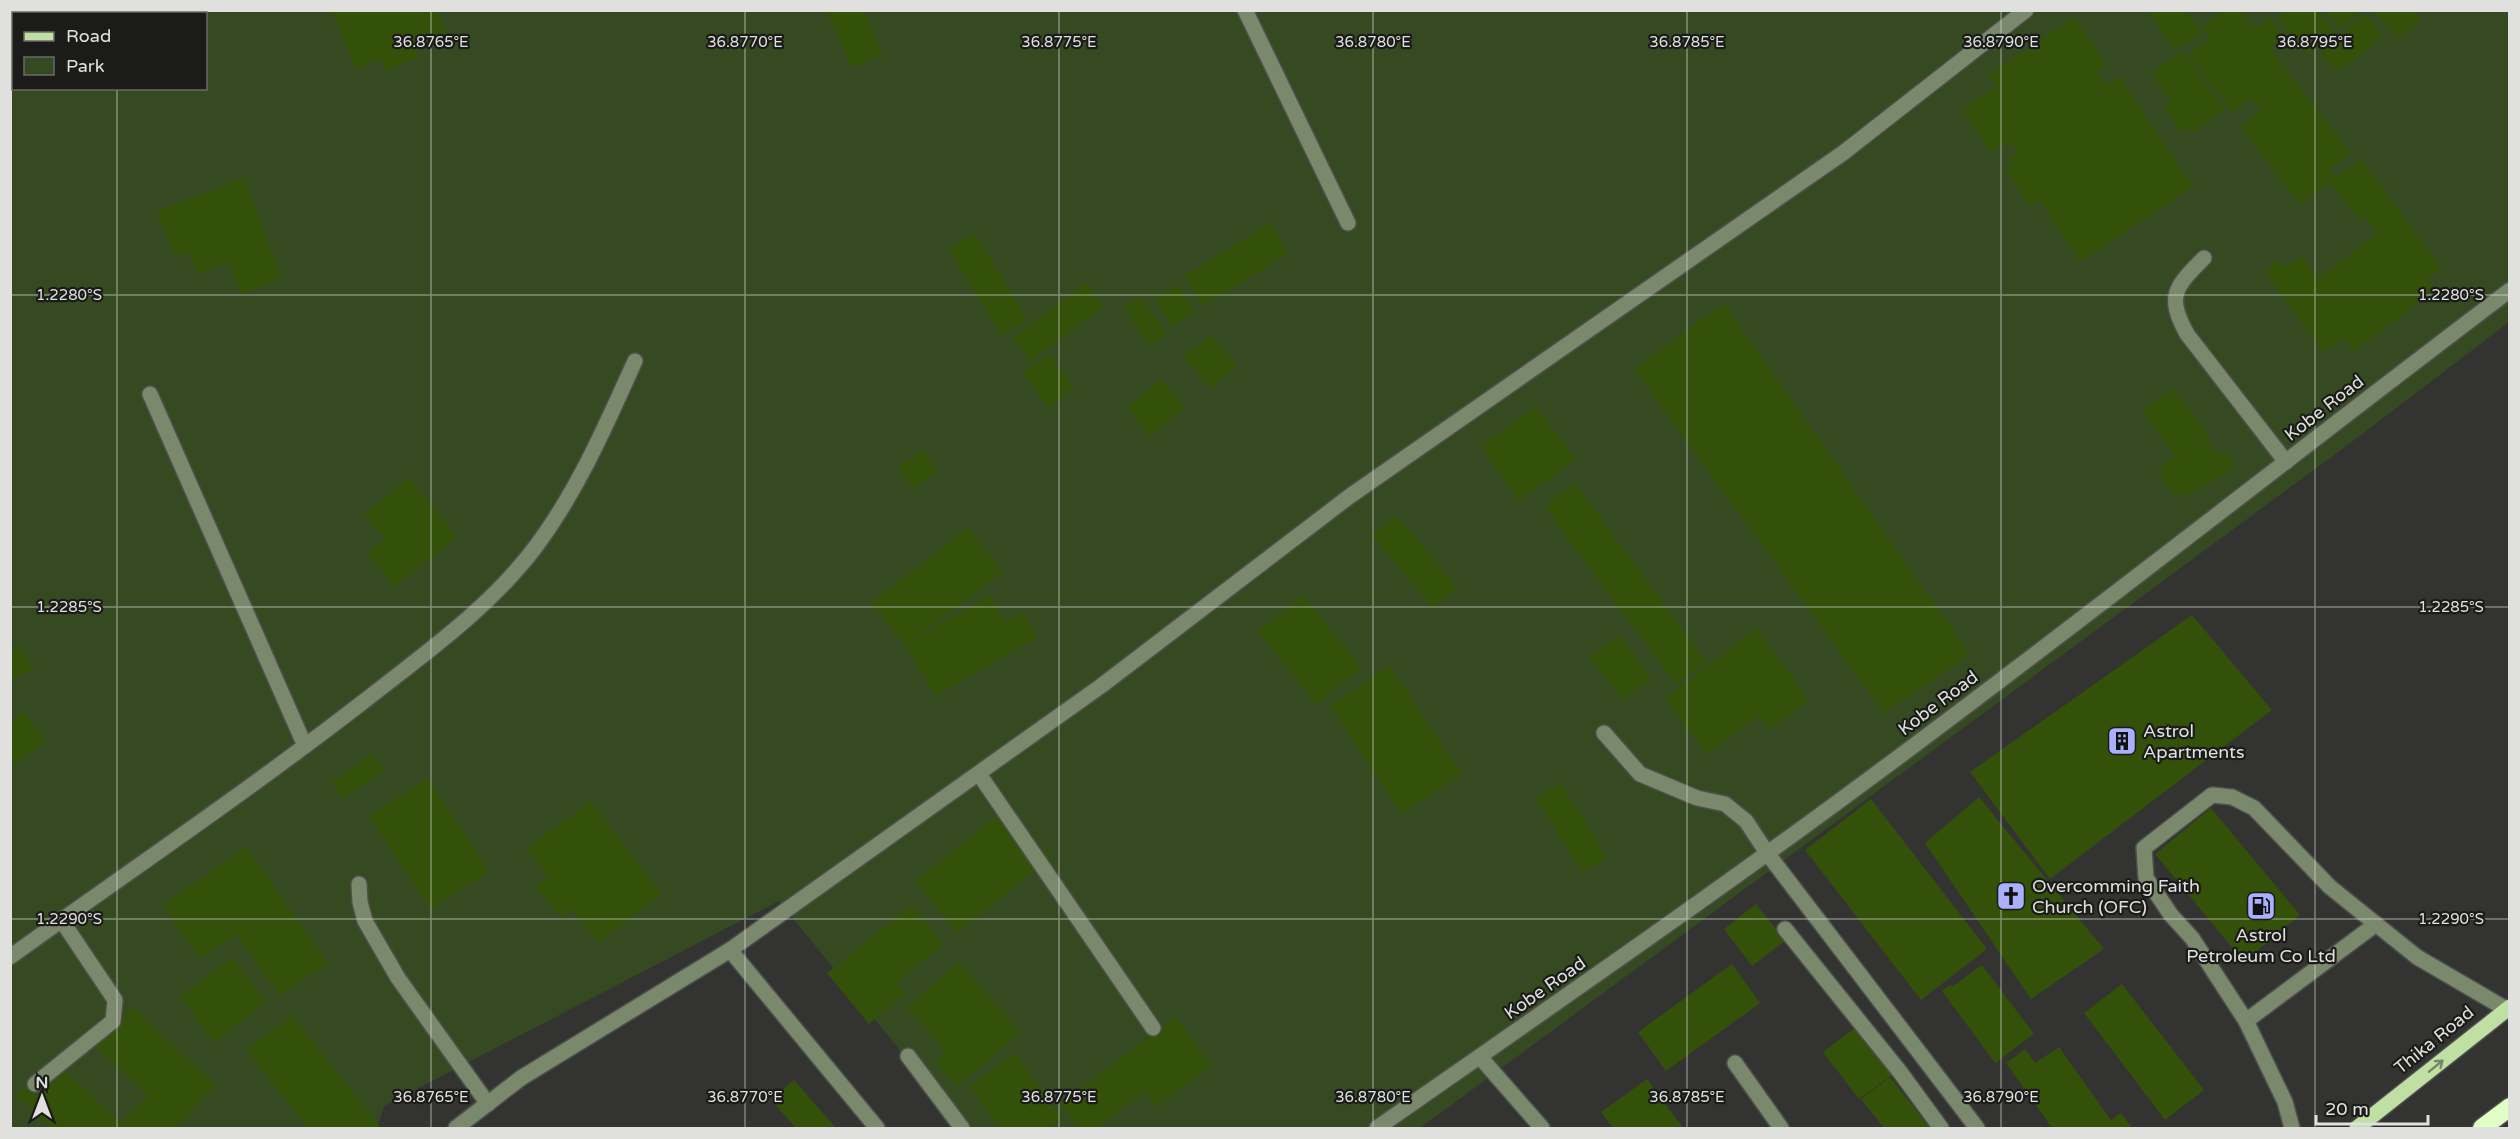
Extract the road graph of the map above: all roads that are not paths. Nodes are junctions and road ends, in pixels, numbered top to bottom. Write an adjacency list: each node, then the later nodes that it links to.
1 (1245, 10): 3 (street)
2 (2026, 10): 11 (street)
3 (1348, 223)
4 (2204, 258): 8 (street)
5 (2510, 290): 8 (street, Kobe Road)
6 (635, 361): 10 (street)
7 (150, 394): 10 (street)
8 (2286, 462): 12 (street, Kobe Road)
9 (1604, 733): 12 (street)
10 (305, 746): 14 (street)
11 (979, 774): 17 (street); 21 (street)
12 (1767, 853): 23 (street, Kobe Road); 35 (street)
13 (359, 884): 26 (street)
14 (62, 921): 18 (street); 25 (street)
15 (2376, 924): 19 (street); 20 (street); 20 (street)
16 (1785, 929): 34 (street)
17 (730, 950): 26 (street); 29 (street)
18 (11, 955)
19 (2508, 1008): 37 (main road, Thika Road, one-way to 19)
20 (2246, 1021): 36 (street)
21 (1153, 1029)
22 (908, 1056): 30 (street)
23 (1480, 1057): 31 (street, Kobe Road); 32 (street)
24 (1735, 1063): 33 (street)
25 (35, 1084)
26 (488, 1104): 28 (street)
27 (2510, 1107): 38 (highway)
28 (456, 1128)
29 (878, 1128)
30 (962, 1128)
31 (1377, 1128)
32 (1542, 1128)
33 (1781, 1128)
34 (1941, 1128)
35 (1977, 1128)
36 (2292, 1128)
37 (2357, 1128)
38 (2482, 1128)

